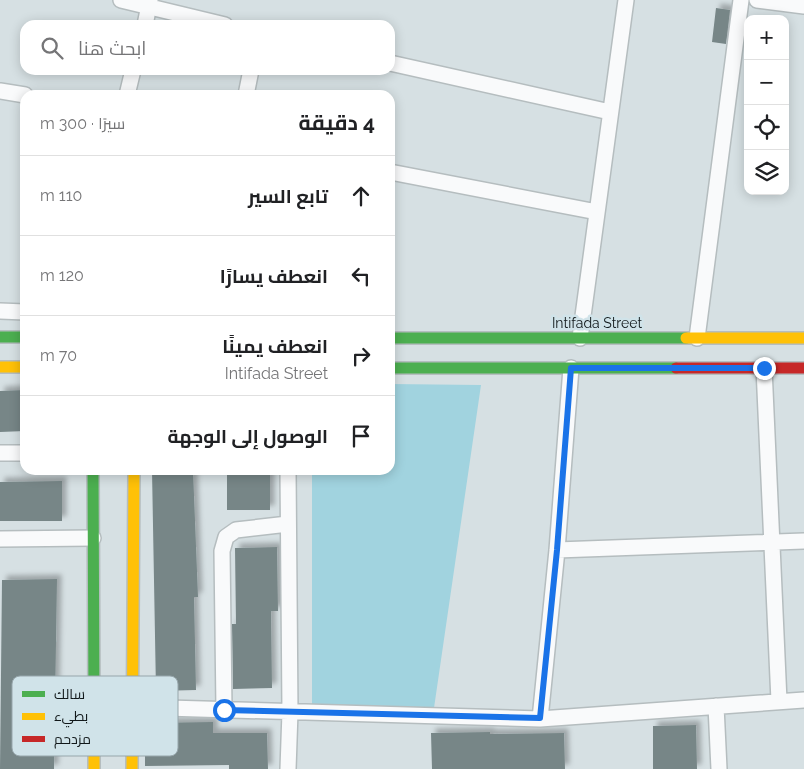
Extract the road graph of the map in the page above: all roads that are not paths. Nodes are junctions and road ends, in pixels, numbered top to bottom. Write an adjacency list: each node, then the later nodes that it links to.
1 (121, 0): 5 (street)
2 (626, 0): 16 (street)
3 (741, 0): 25 (street)
4 (757, 0): 6 (street)
5 (150, 3): 7 (street); 8 (street)
6 (804, 6)
7 (146, 20)
8 (208, 20)
9 (395, 64): 16 (street)
10 (132, 75): 12 (street)
11 (250, 75): 13 (street)
12 (127, 90)
13 (247, 90)
14 (0, 91): 15 (street)
15 (20, 94)
16 (610, 112): 18 (street)
17 (395, 173): 18 (street)
18 (597, 212): 24 (street)
19 (0, 311): 20 (street)
20 (20, 312)
21 (0, 337): 22 (main road)
22 (20, 337)
23 (395, 338): 24 (main road, Intifada Street)
24 (580, 338): 25 (main road, Intifada Street)
25 (697, 338): 26 (main road, Intifada Street)
26 (804, 338)
27 (0, 368): 28 (main road)
28 (20, 368)
29 (395, 368): 30 (main road)
30 (571, 368): 31 (main road); 43 (street)
31 (764, 368): 32 (main road); 42 (street)
32 (804, 368)
33 (0, 453): 34 (street)
34 (20, 453)
35 (93, 475): 40 (main road)
36 (134, 475): 45 (main road)
37 (288, 475): 38 (street)
38 (288, 524): 50 (street); 51 (street)
39 (0, 538): 40 (street)
40 (93, 538): 44 (main road)
41 (804, 541): 42 (street)
42 (772, 543): 43 (street); 47 (street)
43 (557, 550): 52 (street)
44 (94, 676)
45 (132, 676)
46 (804, 700): 47 (street)
47 (780, 702): 48 (street)
48 (716, 706): 52 (street); 58 (street)
49 (178, 708): 50 (street)
50 (224, 710): 51 (street)
51 (290, 712): 52 (street); 57 (street)
52 (540, 718)
53 (94, 756): 55 (main road)
54 (132, 756): 56 (main road)
55 (94, 769)
56 (132, 769)
57 (288, 769)
58 (719, 769)

